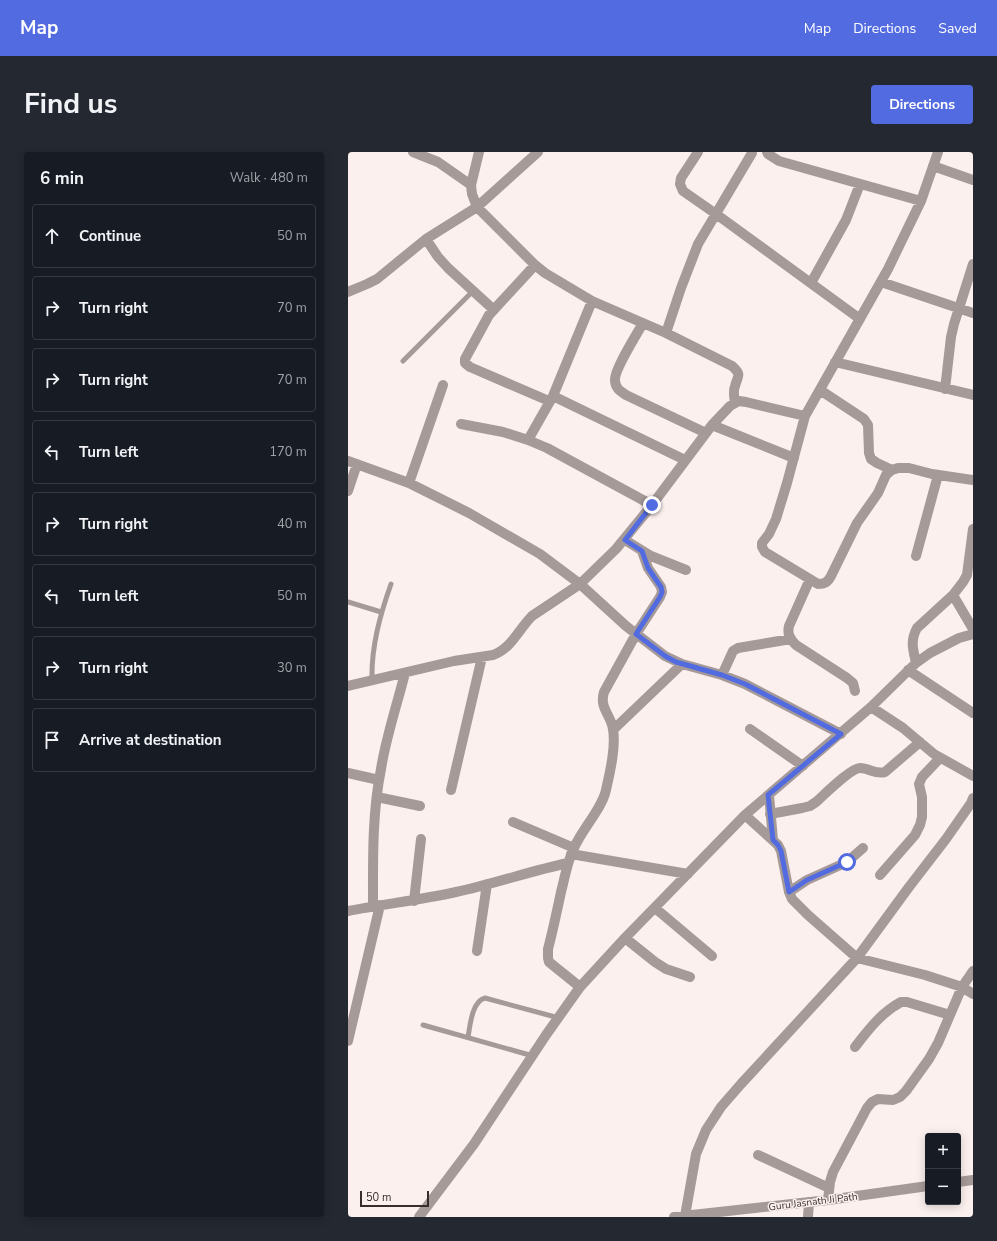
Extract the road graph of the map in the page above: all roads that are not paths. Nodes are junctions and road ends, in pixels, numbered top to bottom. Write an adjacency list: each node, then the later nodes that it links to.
1 (413, 152): 10 (street)
2 (479, 152): 10 (street)
3 (538, 152): 13 (street)
4 (698, 152): 14 (street)
5 (938, 152): 8 (street)
6 (750, 153): 7 (street); 14 (street)
7 (768, 153): 11 (street)
8 (933, 166): 9 (street); 12 (street)
9 (973, 180)
10 (470, 184): 13 (street)
11 (860, 184): 12 (street); 19 (street)
12 (921, 201): 18 (street)
13 (477, 207): 15 (street); 17 (street)
14 (716, 214): 19 (street); 28 (street)
15 (426, 239): 20 (street); 21 (street)
16 (973, 264): 23 (street)
17 (535, 265): 22 (street); 24 (street)
18 (881, 282): 23 (street); 26 (street)
19 (811, 283): 26 (street)
20 (473, 291): 24 (street); 29 (lane)
21 (348, 292)
22 (592, 301): 27 (street); 35 (street)
23 (959, 308): 25 (street); 32 (street)
24 (494, 310): 35 (street)
25 (973, 313)
26 (860, 319): 30 (street)
27 (643, 323): 28 (street); 39 (street)
28 (666, 333): 36 (street)
29 (403, 361)
30 (835, 362): 32 (street); 33 (street)
31 (443, 385): 47 (street)
32 (945, 389): 34 (street)
33 (820, 390): 37 (street); 44 (street)
34 (973, 395)
35 (551, 399): 40 (street); 42 (street)
36 (735, 402): 37 (street); 39 (street)
37 (805, 416): 41 (street)
38 (461, 424): 40 (street)
39 (709, 429): 41 (street); 42 (street)
40 (528, 440): 49 (street)
41 (794, 458): 56 (street)
42 (685, 460): 49 (street)
43 (352, 463): 47 (street); 48 (street)
44 (892, 470): 45 (street); 56 (street)
45 (938, 475): 46 (street); 53 (street)
46 (973, 480)
47 (409, 484): 58 (street)
48 (348, 491)
49 (652, 505): 51 (street)
50 (973, 529): 55 (street)
51 (625, 540): 52 (street); 58 (street)
52 (642, 551): 54 (street); 63 (street)
53 (916, 556)
54 (686, 570)
55 (970, 576): 59 (street)
56 (810, 579): 65 (street)
57 (391, 584): 61 (lane)
58 (580, 584): 63 (street); 66 (street)
59 (953, 594): 62 (street); 67 (street)
60 (348, 602): 61 (lane)
61 (381, 612): 72 (lane)
62 (973, 629)
63 (636, 634): 68 (street); 78 (street)
64 (973, 634): 67 (street)
65 (791, 639): 71 (street); 74 (street)
66 (482, 657): 70 (street); 86 (street)
67 (916, 663): 69 (street)
68 (682, 664): 71 (street); 78 (street)
69 (908, 670): 75 (street); 76 (street)
70 (405, 673): 72 (street); 85 (street)
71 (722, 675): 79 (street)
72 (372, 681): 73 (street)
73 (348, 686)
74 (855, 691)
75 (871, 708): 79 (street); 80 (street)
76 (973, 713)
77 (750, 729): 82 (street)
78 (613, 730): 97 (street)
79 (841, 734): 82 (street)
80 (920, 742): 81 (street); 91 (street)
81 (940, 758): 84 (street); 99 (street)
82 (803, 766): 87 (street)
83 (348, 773): 85 (street)
84 (973, 776)
85 (379, 780): 88 (street)
86 (451, 790)
87 (768, 795): 91 (street); 92 (street)
88 (377, 797): 90 (street); 103 (street)
89 (973, 798): 109 (street)
90 (420, 806)
91 (770, 814): 95 (street)
92 (745, 815): 95 (street); 98 (street)
93 (513, 822): 97 (street)
94 (421, 839): 102 (street)
95 (773, 840): 101 (street)
96 (864, 848): 101 (street)
97 (571, 855): 98 (street); 100 (street); 112 (street)
98 (688, 874): 104 (street)
99 (880, 876)
100 (487, 884): 102 (street); 107 (street)
101 (789, 892): 109 (street)
102 (414, 901): 103 (street)
103 (377, 906): 105 (street); 119 (street)
104 (655, 908): 106 (street); 108 (street)
105 (348, 911)
106 (625, 938): 111 (street); 112 (street)
107 (477, 951)
108 (712, 956)
109 (857, 958): 113 (street); 129 (street)
110 (973, 971): 113 (street)
111 (690, 977)
112 (580, 987): 116 (street)
113 (962, 987): 114 (street); 115 (street)
114 (973, 994)
115 (950, 1015): 120 (street); 126 (street)
116 (559, 1018): 118 (lane); 121 (street)
117 (423, 1025): 118 (lane)
118 (468, 1037): 121 (lane)
119 (348, 1041)
120 (855, 1047)
121 (533, 1056): 130 (street)
122 (758, 1155): 126 (street)
123 (973, 1180): 124 (street)
124 (961, 1182)
125 (925, 1186): 127 (street, Guru Jasnath Ji Path)
126 (829, 1188): 127 (street)
127 (828, 1200): 128 (street, Guru Jasnath Ji Path)
128 (809, 1202): 129 (street, Guru Jasnath Ji Path); 132 (street)
129 (685, 1216): 131 (street, Guru Jasnath Ji Path)
130 (419, 1217)
131 (674, 1217)
132 (808, 1217)

